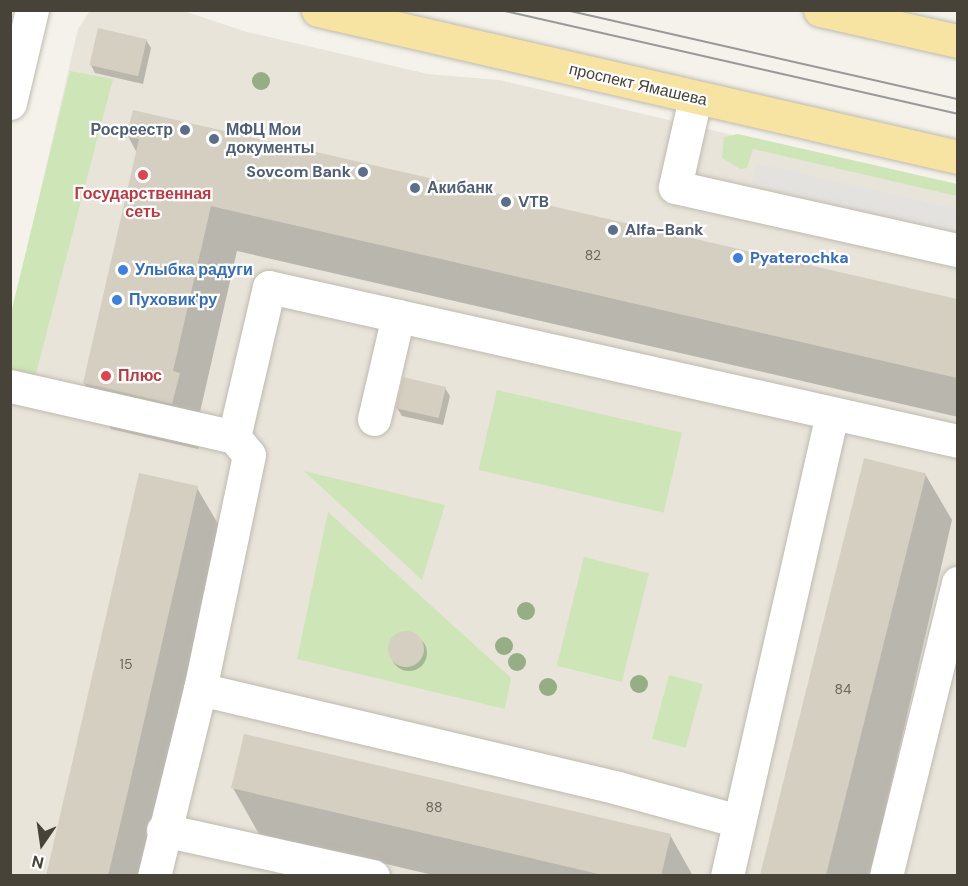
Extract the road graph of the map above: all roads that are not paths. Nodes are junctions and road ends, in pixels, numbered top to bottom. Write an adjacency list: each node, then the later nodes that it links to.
1 (32, 10): 6 (street)
2 (318, 10): 5 (main road, проспект Ямашева)
3 (820, 10): 4 (main road)
4 (957, 41)
5 (695, 98): 7 (main road, проспект Ямашева); 8 (street)
6 (10, 103)
7 (957, 157)
8 (957, 250)
9 (398, 316): 11 (street); 12 (street); 13 (street)
10 (10, 386): 13 (street)
11 (832, 414): 14 (street); 17 (street)
12 (374, 419)
13 (234, 437): 16 (street)
14 (957, 441)
15 (957, 583): 23 (street)
16 (200, 689): 17 (street); 18 (street)
17 (739, 821): 22 (street)
18 (164, 830): 19 (street); 20 (street)
19 (269, 864): 21 (street)
20 (154, 876)
21 (374, 876)
22 (727, 876)
23 (886, 876)

